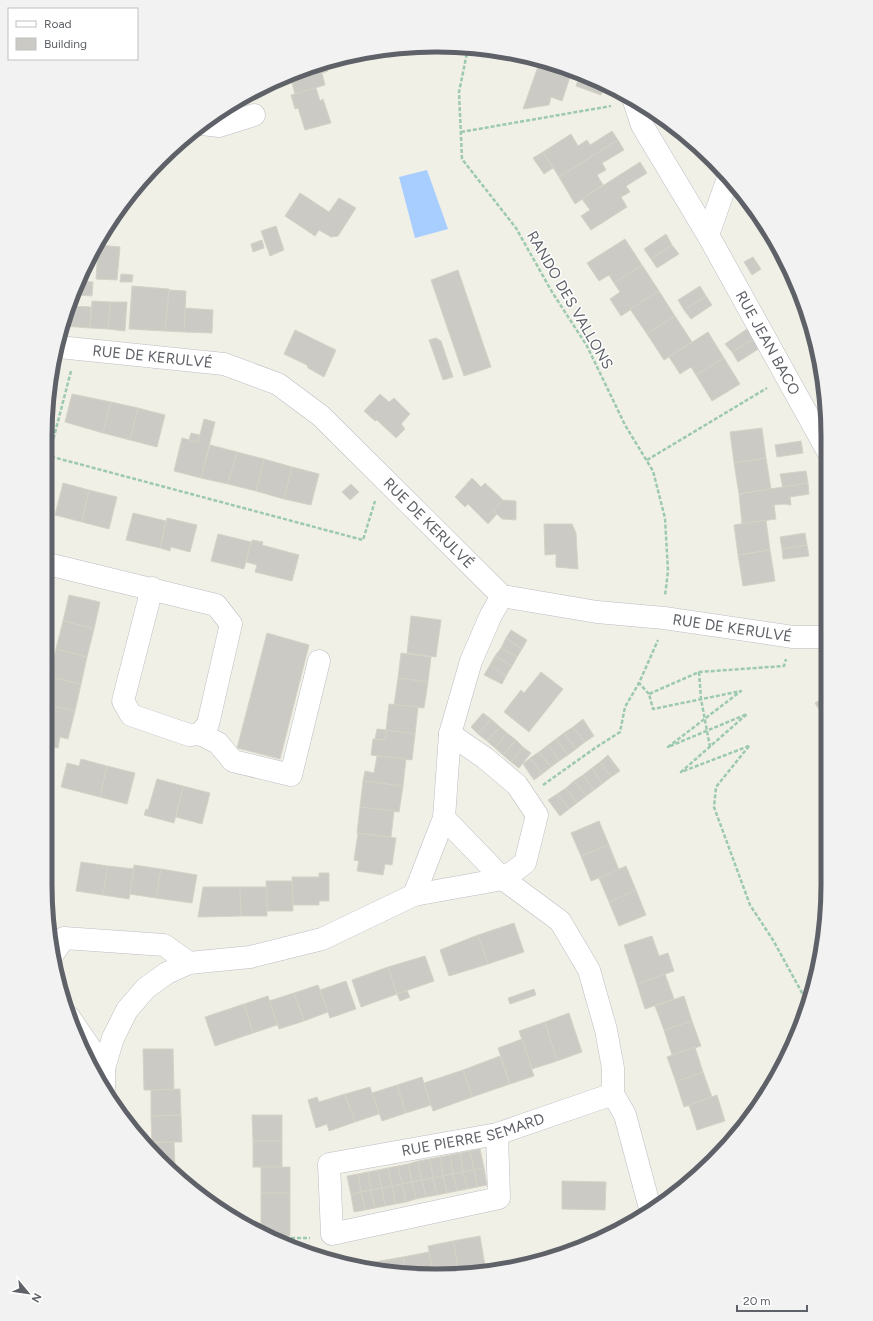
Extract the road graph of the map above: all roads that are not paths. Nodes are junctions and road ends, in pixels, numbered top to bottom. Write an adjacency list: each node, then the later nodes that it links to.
1 (636, 108): 5 (street, RUE JEAN BACO)
2 (254, 115): 3 (street)
3 (211, 125)
4 (726, 183): 5 (street)
5 (708, 235): 7 (street, RUE JEAN BACO)
6 (68, 348): 10 (street, RUE DE KERULVÉ)
7 (821, 435)
8 (52, 565): 9 (street)
9 (152, 588): 13 (street); 13 (street)
10 (502, 596): 11 (street, RUE DE KERULVÉ); 14 (street)
11 (821, 637)
12 (319, 661): 13 (street)
13 (200, 734)
14 (450, 734): 15 (street); 16 (street)
15 (444, 818): 16 (street); 17 (street)
16 (503, 878): 17 (street); 21 (street)
17 (414, 895): 19 (street)
18 (57, 948): 19 (street)
19 (189, 963): 20 (street)
20 (104, 1078)
21 (613, 1094): 22 (street, RUE PIERRE SEMARD); 23 (street)
22 (497, 1134): 22 (street, RUE PIERRE SEMARD)
23 (649, 1205)

